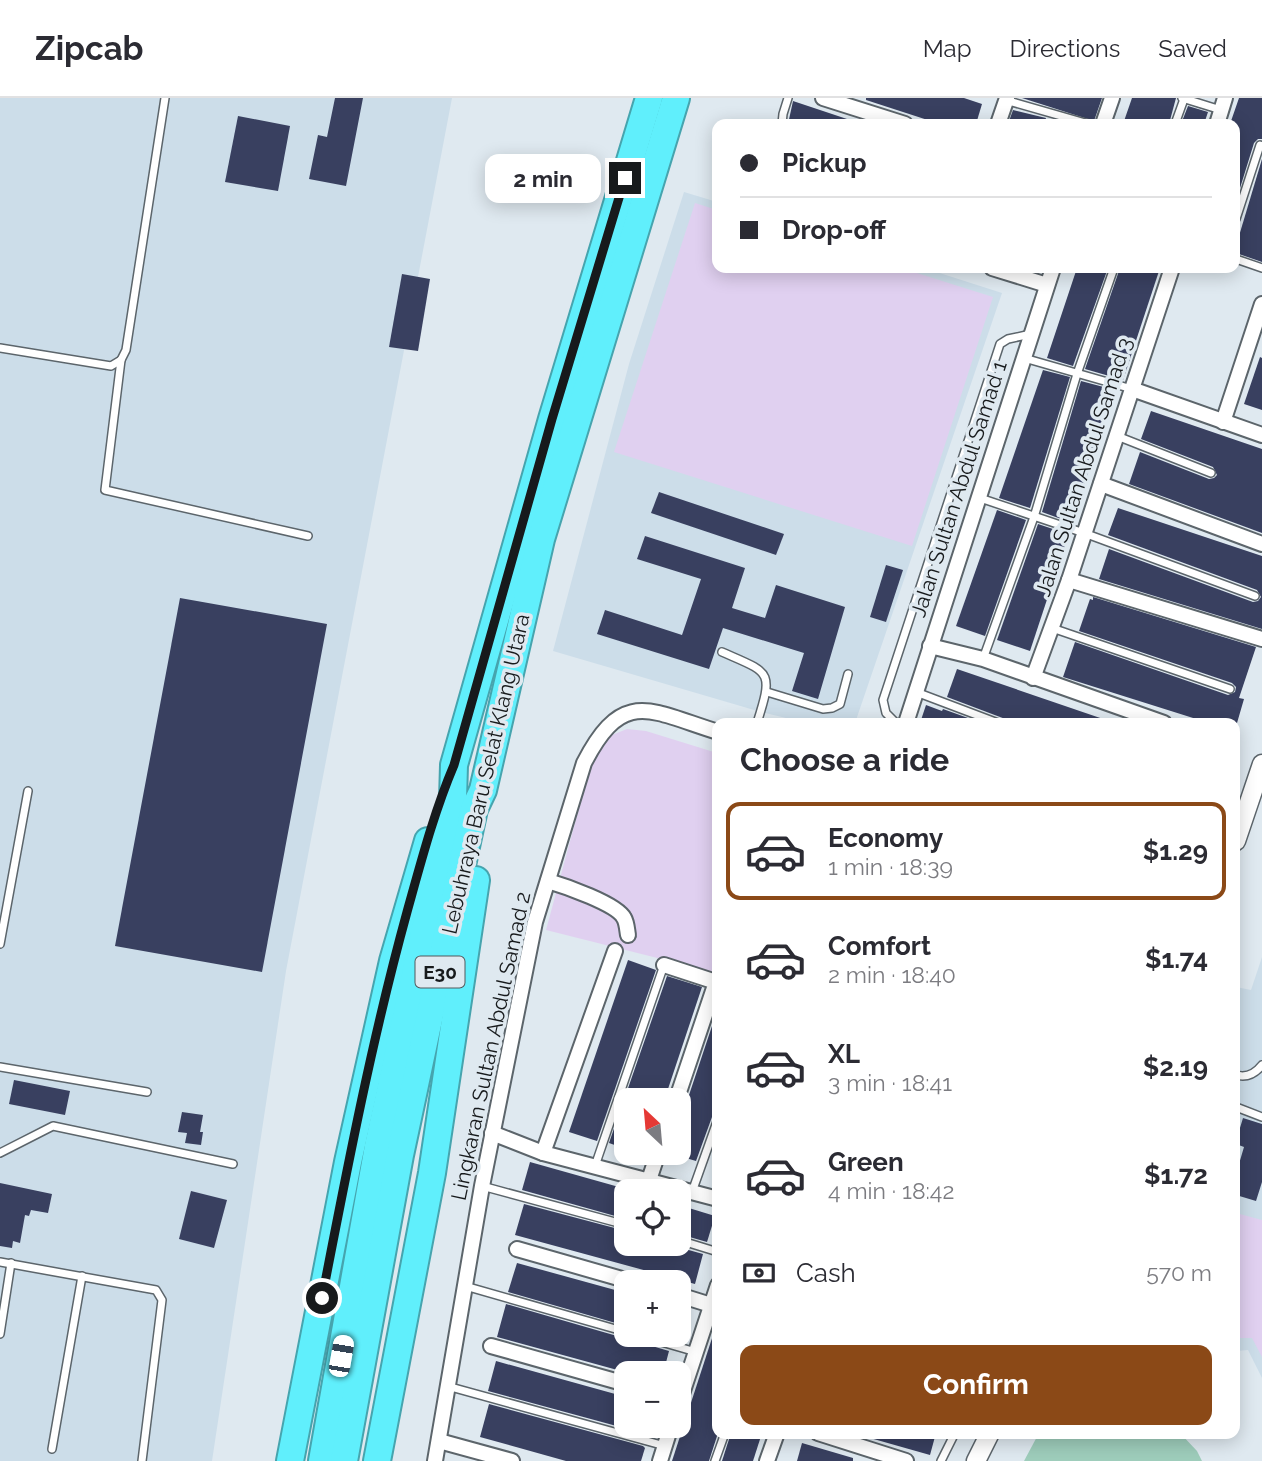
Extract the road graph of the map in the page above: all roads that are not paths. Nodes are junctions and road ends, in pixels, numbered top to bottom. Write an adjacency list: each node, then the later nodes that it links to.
1 (165, 98): 29 (lane)
2 (649, 98): 61 (highway, Lebuhraya Baru Selat Klang Utara / E30)
3 (676, 98): 62 (highway, Lebuhraya Baru Selat Klang Utara / E30)
4 (788, 98): 10 (lane)
5 (823, 98): 11 (street)
6 (1112, 98): 14 (street)
7 (1183, 98): 9 (lane); 15 (lane)
8 (1005, 99): 12 (street); 13 (lane)
9 (1221, 111)
10 (782, 119)
11 (889, 119)
12 (999, 119)
13 (1071, 119)
14 (1105, 119)
15 (1177, 119)
16 (1261, 145): 17 (lane)
17 (1240, 207)
18 (1240, 260): 19 (lane)
19 (1262, 268)
20 (1008, 273): 24 (street)
21 (1051, 273): 24 (street, Jalan Sultan Abdul Samad 1)
22 (1112, 273): 30 (lane)
23 (1170, 273): 31 (street, Jalan Sultan Abdul Samad 3)
24 (1047, 285): 26 (street, Jalan Sultan Abdul Samad 1)
25 (1262, 304): 32 (street)
26 (1031, 334): 28 (street, Jalan Sultan Abdul Samad 1); 56 (lane)
27 (0, 348): 29 (lane)
28 (1024, 358): 30 (lane); 37 (street, Jalan Sultan Abdul Samad 1)
29 (121, 360): 40 (lane)
30 (1077, 374): 31 (lane); 38 (lane)
31 (1132, 389): 32 (street); 33 (street, Jalan Sultan Abdul Samad 3)
32 (1223, 422): 34 (street)
33 (1117, 435): 35 (lane); 36 (street, Jalan Sultan Abdul Samad 3)
34 (1262, 435)
35 (1211, 472)
36 (1101, 484): 39 (street, Jalan Sultan Abdul Samad 3); 41 (street)
37 (980, 498): 38 (lane); 46 (street, Jalan Sultan Abdul Samad 1)
38 (1034, 517): 39 (lane); 48 (lane)
39 (1084, 533): 42 (street, Jalan Sultan Abdul Samad 3); 43 (lane)
40 (308, 536)
41 (1262, 544)
42 (1069, 580): 44 (street, Jalan Sultan Abdul Samad 3); 45 (street)
43 (1255, 596)
44 (1052, 628): 50 (street, Jalan Sultan Abdul Samad 3); 51 (lane)
45 (1262, 639)
46 (930, 646): 48 (street); 53 (street, Jalan Sultan Abdul Samad 1)
47 (722, 652): 52 (lane)
48 (983, 659): 50 (street)
49 (848, 674): 52 (lane)
50 (1033, 678): 54 (street)
51 (1230, 689)
52 (767, 692): 55 (lane)
53 (916, 692): 57 (street, Jalan Sultan Abdul Samad 1); 58 (lane)
54 (1121, 716)
55 (759, 718)
56 (891, 718)
57 (908, 718)
58 (985, 718)
59 (712, 730): 65 (street, Lingkaran Sultan Abdul Samad 2)
60 (1262, 764): 64 (street)
61 (454, 765): 81 (highway, Lebuhraya Baru Selat Klang Utara / E30); 120 (highway)
62 (483, 790): 81 (highway, Lebuhraya Baru Selat Klang Utara / E30); 123 (highway)
63 (28, 791): 67 (lane)
64 (1240, 829)
65 (548, 881): 66 (street); 79 (street, Lingkaran Sultan Abdul Samad 2)
66 (628, 935)
67 (0, 944)
68 (615, 951): 83 (street)
69 (664, 965): 70 (street); 85 (lane)
70 (712, 980)
71 (712, 997): 75 (street)
72 (1262, 1065): 74 (lane)
73 (0, 1067): 76 (lane)
74 (1240, 1076)
75 (680, 1088)
76 (147, 1092)
77 (1240, 1109): 78 (lane)
78 (1262, 1117)
79 (492, 1133): 83 (street); 87 (street, Lingkaran Sultan Abdul Samad 2)
80 (712, 1136): 88 (lane)
81 (389, 1150): 121 (highway, Lebuhraya Baru Selat Klang Utara / E30); 122 (highway, Lebuhraya Baru Selat Klang Utara / E30)
82 (0, 1153): 84 (lane)
83 (543, 1153): 85 (street)
84 (233, 1164)
85 (595, 1167): 86 (street)
86 (645, 1179)
87 (482, 1186): 90 (lane); 98 (street, Lingkaran Sultan Abdul Samad 2)
88 (692, 1192): 89 (street)
89 (712, 1197)
90 (614, 1222)
91 (691, 1244): 93 (lane)
92 (517, 1248): 97 (street)
93 (712, 1250)
94 (0, 1262): 95 (lane)
95 (10, 1263): 96 (lane); 103 (lane)
96 (82, 1276): 118 (lane); 119 (lane)
97 (614, 1277)
98 (464, 1285): 102 (lane); 109 (street, Lingkaran Sultan Abdul Samad 2)
99 (691, 1299): 100 (street)
100 (712, 1305)
101 (712, 1311): 106 (street)
102 (614, 1329)
103 (0, 1334)
104 (491, 1346): 108 (street)
105 (679, 1347): 106 (lane)
106 (696, 1352): 107 (street)
107 (691, 1366)
108 (614, 1381)
109 (446, 1386): 116 (street, Lingkaran Sultan Abdul Samad 2); 117 (lane)
110 (667, 1438): 117 (street)
111 (723, 1439): 127 (lane)
112 (775, 1439): 128 (street)
113 (837, 1439): 129 (street)
114 (952, 1439): 130 (lane)
115 (987, 1439): 131 (street)
116 (439, 1441): 124 (street, Lingkaran Sultan Abdul Samad 2); 125 (street)
117 (665, 1446): 126 (street)
118 (52, 1449)
119 (142, 1461)
120 (290, 1461)
121 (322, 1461)
122 (344, 1461)
123 (377, 1461)
124 (435, 1461)
125 (512, 1461)
126 (660, 1461)
127 (715, 1461)
128 (767, 1461)
129 (906, 1461)
130 (941, 1461)
131 (976, 1461)

